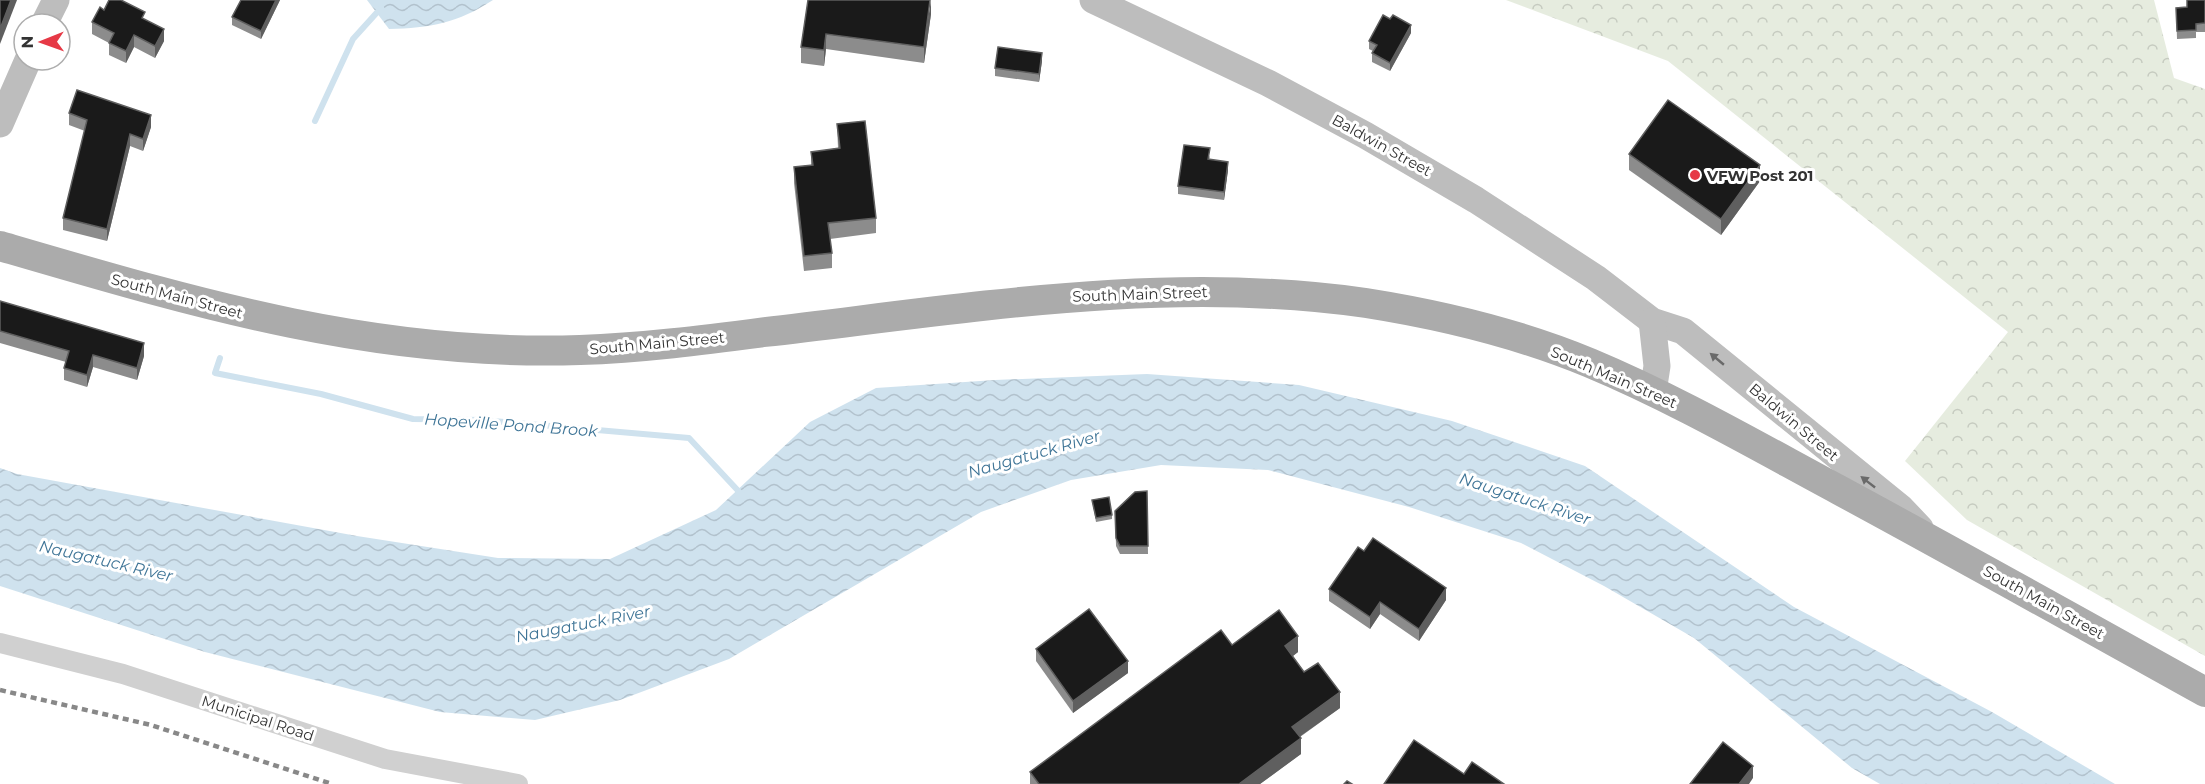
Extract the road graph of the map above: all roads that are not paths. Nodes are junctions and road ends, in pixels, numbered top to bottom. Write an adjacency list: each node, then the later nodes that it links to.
1 (1093, 0): 5 (main road, Baldwin Street)
2 (23, 72): 3 (main road)
3 (0, 124)
4 (0, 246): 6 (main road, South Main Street)
5 (1652, 321): 6 (main road); 7 (main road, Baldwin Street, one-way to 5)
6 (1653, 392): 7 (main road, South Main Street)
7 (1925, 537): 9 (main road, South Main Street)
8 (0, 643): 10 (street, Municipal Road)
9 (2205, 692)
10 (518, 784)

